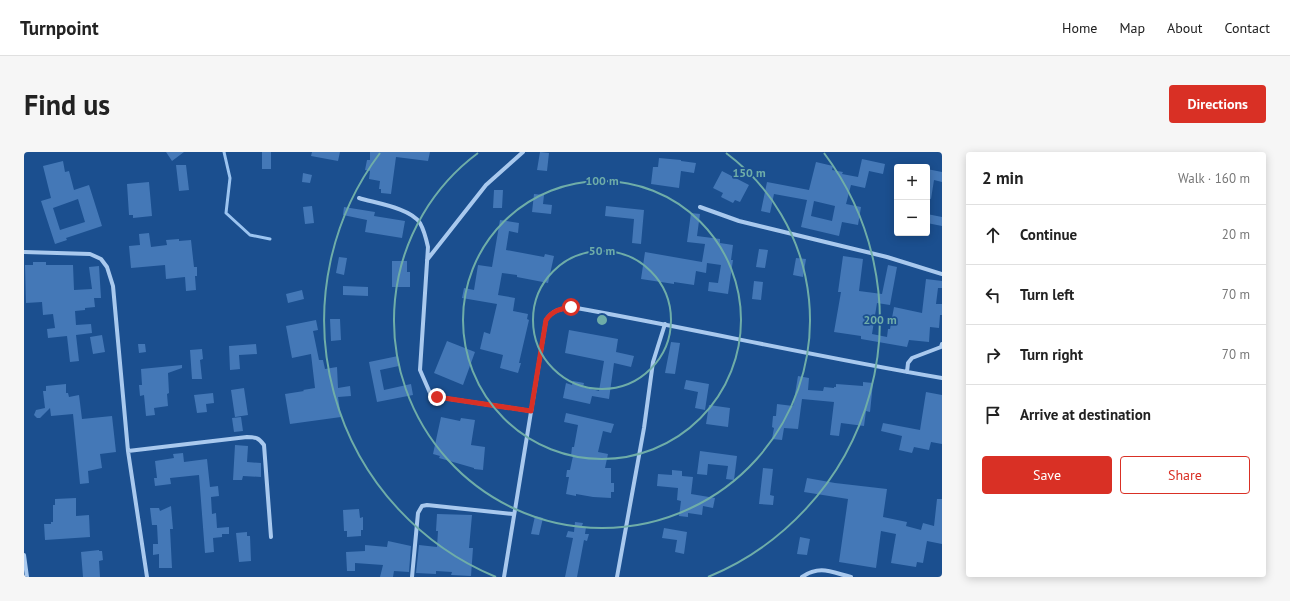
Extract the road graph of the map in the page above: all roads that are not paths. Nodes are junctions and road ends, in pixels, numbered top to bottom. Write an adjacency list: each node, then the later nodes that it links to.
1 (523, 152): 5 (street)
2 (359, 198): 5 (street)
3 (700, 207): 6 (street)
4 (24, 252): 12 (street)
5 (427, 260): 11 (street)
6 (942, 274)
7 (666, 324): 9 (street); 11 (street); 20 (street)
8 (942, 344): 9 (street)
9 (907, 372): 10 (street)
10 (942, 378)
11 (531, 411): 13 (street)
12 (128, 451): 14 (street); 17 (street)
13 (514, 514): 18 (street); 19 (street)
14 (270, 537)
15 (24, 555): 16 (street)
16 (27, 577)
17 (147, 577)
18 (412, 577)
19 (504, 577)
20 (617, 577)
21 (802, 577): 22 (street)
22 (851, 577)

